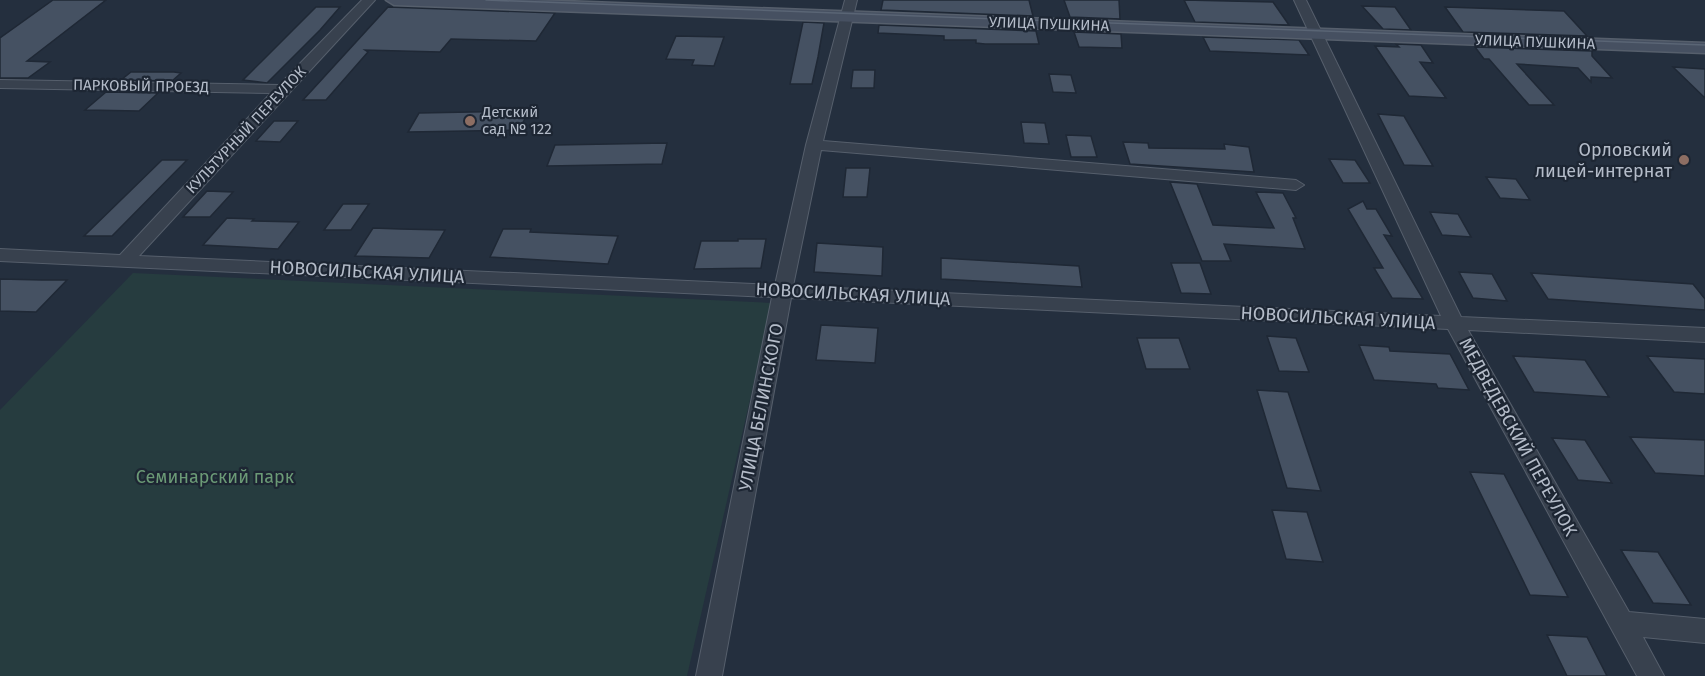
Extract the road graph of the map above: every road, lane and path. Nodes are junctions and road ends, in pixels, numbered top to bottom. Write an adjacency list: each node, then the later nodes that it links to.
1 (369, 0): 10 (street, КУЛЬТУРНЫЙ ПЕРЕУЛОК)
2 (394, 0): 5 (main road, УЛИЦА ПУШКИНА)
3 (642, 0): 5 (main road, УЛИЦА ПУШКИНА)
4 (1300, 0): 6 (street, МЕДВЕДЕВСКИЙ ПЕРЕУЛОК)
5 (850, 8): 6 (main road, УЛИЦА ПУШКИНА); 11 (street, УЛИЦА БЕЛИНСКОГО)
6 (1314, 28): 7 (main road, УЛИЦА ПУШКИНА); 8 (main road, УЛИЦА ПУШКИНА); 16 (street, МЕДВЕДЕВСКИЙ ПЕРЕУЛОК)
7 (1705, 39)
8 (1705, 48)
9 (0, 84): 10 (street, ПАРКОВЫЙ ПРОЕЗД)
10 (283, 88): 14 (street, КУЛЬТУРНЫЙ ПЕРЕУЛОК)
11 (814, 145): 12 (street); 15 (street, УЛИЦА БЕЛИНСКОГО)
12 (1296, 185)
13 (0, 255): 14 (street, НОВОСИЛЬСКАЯ УЛИЦА)
14 (124, 261): 15 (street, НОВОСИЛЬСКАЯ УЛИЦА)
15 (783, 290): 16 (street, НОВОСИЛЬСКАЯ УЛИЦА); 20 (street, УЛИЦА БЕЛИНСКОГО)
16 (1454, 323): 17 (street, НОВОСИЛЬСКАЯ УЛИЦА); 18 (street, МЕДВЕДЕВСКИЙ ПЕРЕУЛОК)
17 (1705, 335)
18 (1622, 623): 19 (street); 21 (street, МЕДВЕДЕВСКИЙ ПЕРЕУЛОК)
19 (1705, 631)
20 (709, 676)
21 (1651, 676)

